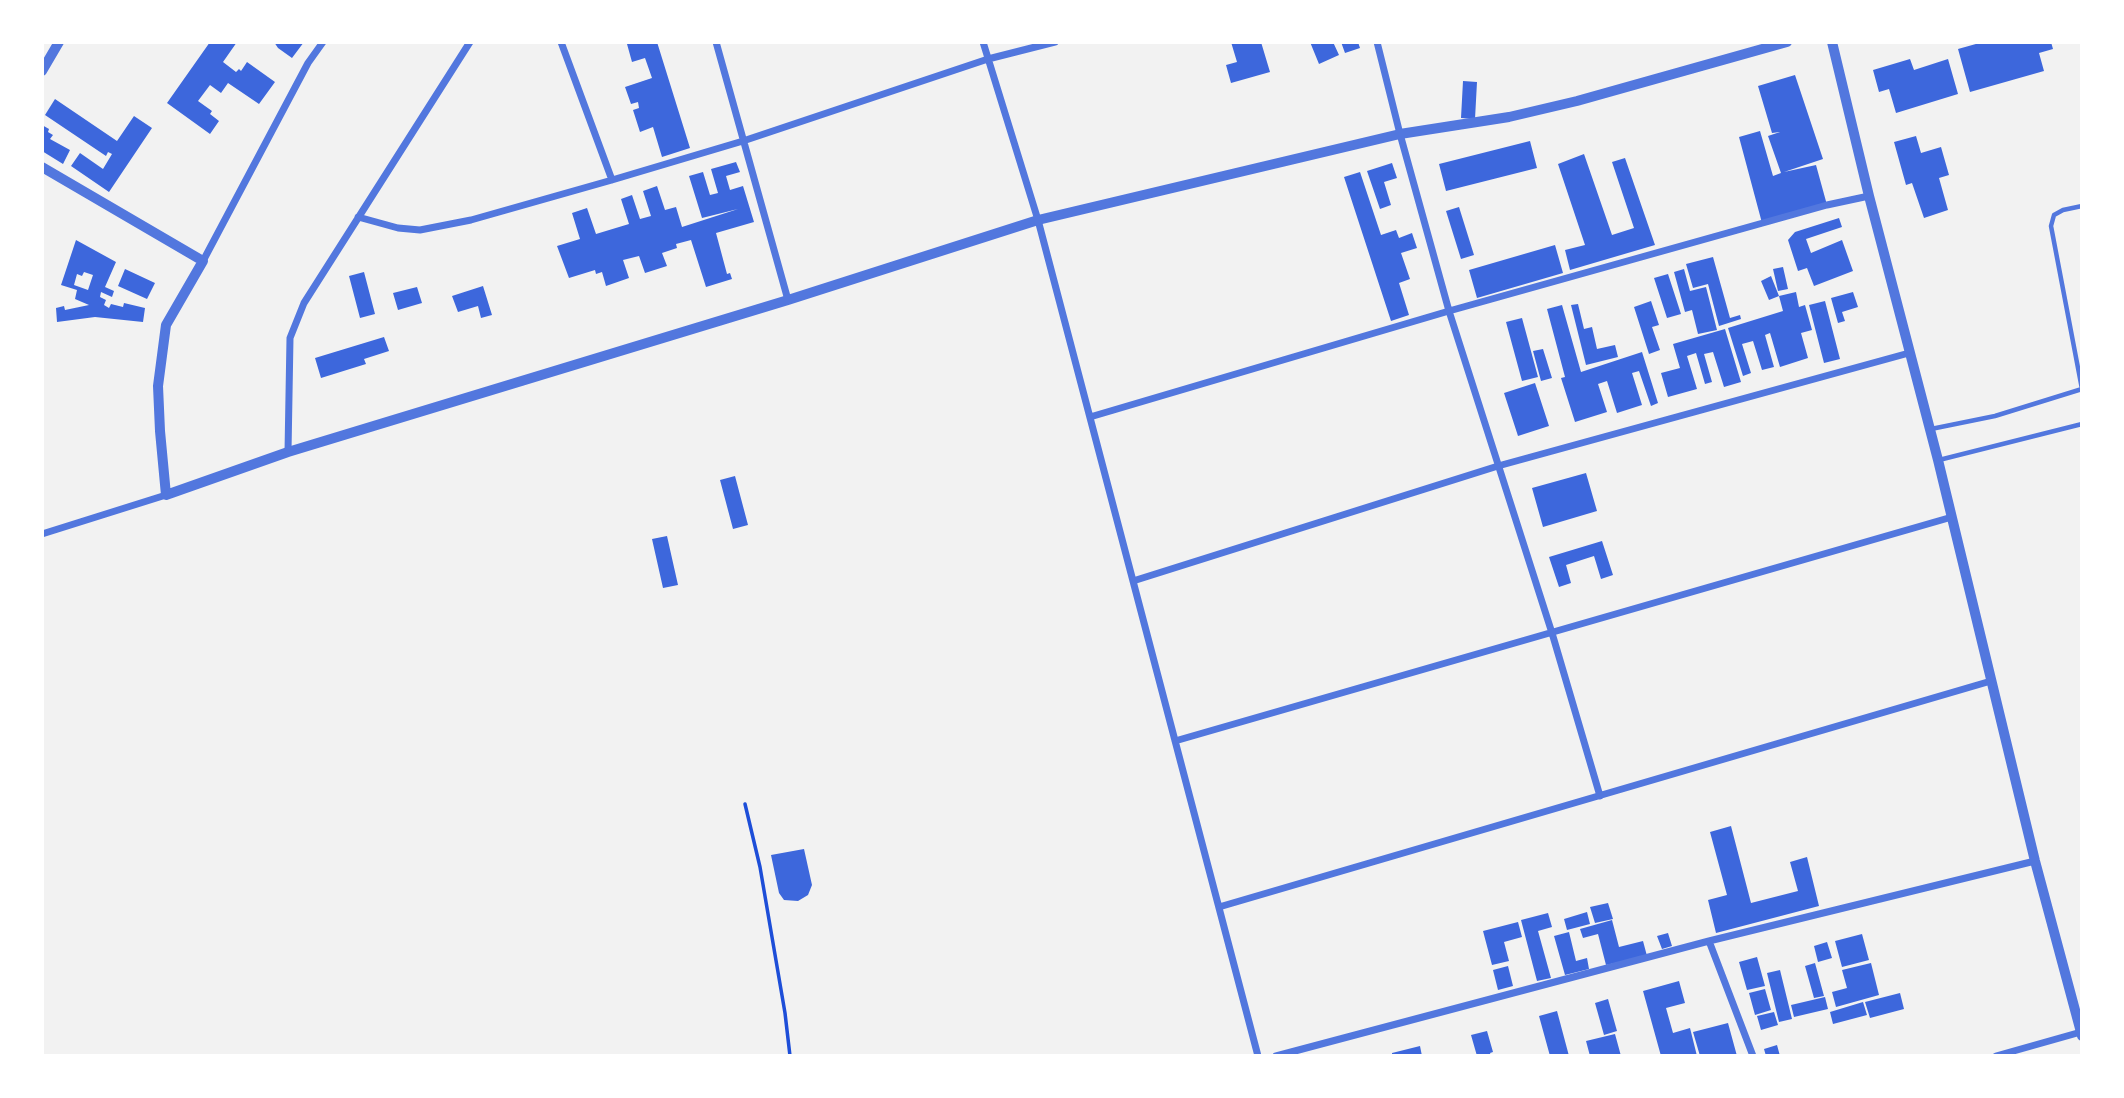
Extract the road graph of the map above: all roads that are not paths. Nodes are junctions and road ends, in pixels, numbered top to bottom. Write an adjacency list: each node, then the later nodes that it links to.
1 (59, 42): 12 (street)
2 (323, 42): 21 (street)
3 (470, 42): 19 (street)
4 (561, 42): 16 (street)
5 (716, 42): 14 (street)
6 (983, 42): 11 (street)
7 (1055, 42): 11 (street)
8 (1377, 42): 13 (street)
9 (1787, 42): 13 (street)
10 (1832, 42): 17 (street)
11 (988, 59): 14 (street); 20 (street)
12 (42, 71)
13 (1401, 134): 20 (street); 23 (street)
14 (743, 141): 16 (street); 22 (street)
15 (42, 167): 21 (street)
16 (612, 180): 19 (street)
17 (1869, 196): 23 (street); 24 (street)
18 (2082, 206): 25 (lane)
19 (358, 217): 29 (street)
20 (1038, 220): 22 (street); 26 (street)
21 (203, 261): 32 (street)
22 (788, 300): 29 (street)
23 (1449, 311): 26 (street); 31 (street)
24 (1909, 353): 28 (street); 31 (street)
25 (2082, 389): 28 (lane)
26 (1090, 417): 35 (street)
27 (2082, 424): 30 (lane)
28 (1929, 429): 30 (street)
29 (288, 452): 32 (street)
30 (1938, 460): 33 (street)
31 (1498, 466): 35 (street); 36 (street)
32 (166, 495): 34 (street)
33 (1952, 517): 36 (street); 37 (street)
34 (42, 534)
35 (1133, 581): 38 (street)
36 (1552, 633): 38 (street); 39 (street)
37 (1991, 681): 39 (street); 40 (street)
38 (1175, 741): 41 (street)
39 (1600, 796): 41 (street)
40 (2035, 861): 42 (street); 43 (street)
41 (1219, 907): 44 (street)
42 (1709, 941): 45 (street); 46 (street)
43 (2082, 1034): 47 (street)
44 (1258, 1056)
45 (1276, 1056)
46 (1754, 1056)
47 (1996, 1056)

